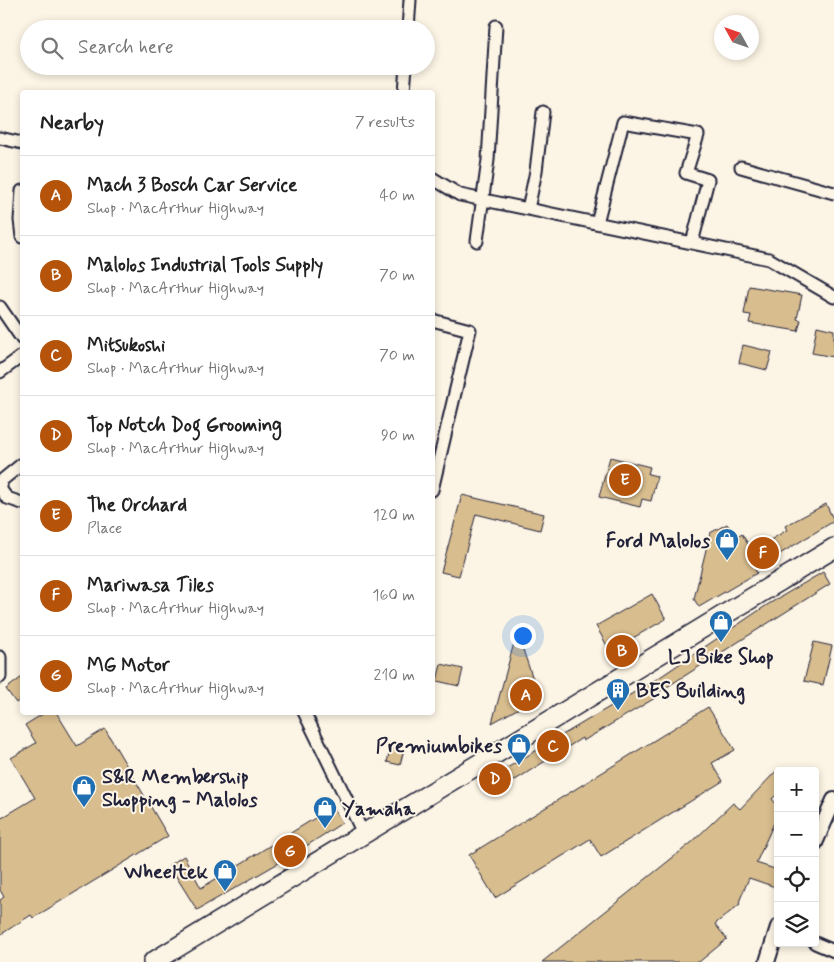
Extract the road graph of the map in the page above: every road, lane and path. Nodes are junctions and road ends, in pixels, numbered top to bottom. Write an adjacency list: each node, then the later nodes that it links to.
1 (410, 0): 2 (street)
2 (409, 20)
3 (496, 26): 12 (street)
4 (405, 75): 5 (street)
5 (404, 90)
6 (543, 112): 13 (street)
7 (0, 138): 8 (street)
8 (20, 142)
9 (741, 167): 11 (street)
10 (435, 180): 12 (street)
11 (834, 193)
12 (483, 200): 13 (street); 15 (street)
13 (528, 209): 14 (street)
14 (597, 223): 16 (street); 16 (street)
15 (477, 241)
16 (692, 243): 17 (street)
17 (834, 297)
18 (0, 307): 20 (street)
19 (435, 321): 24 (street)
20 (20, 336)
21 (20, 357): 22 (street)
22 (0, 372)
23 (20, 466): 25 (street)
24 (435, 477)
25 (20, 502)
26 (834, 548): 31 (highway)
27 (0, 657): 28 (street)
28 (0, 677)
29 (305, 715): 31 (street)
30 (834, 800): 32 (street)
31 (363, 833): 36 (highway)
32 (819, 834)
33 (774, 940): 37 (street)
34 (819, 945): 35 (street)
35 (834, 951)
36 (153, 962)
37 (767, 962)

